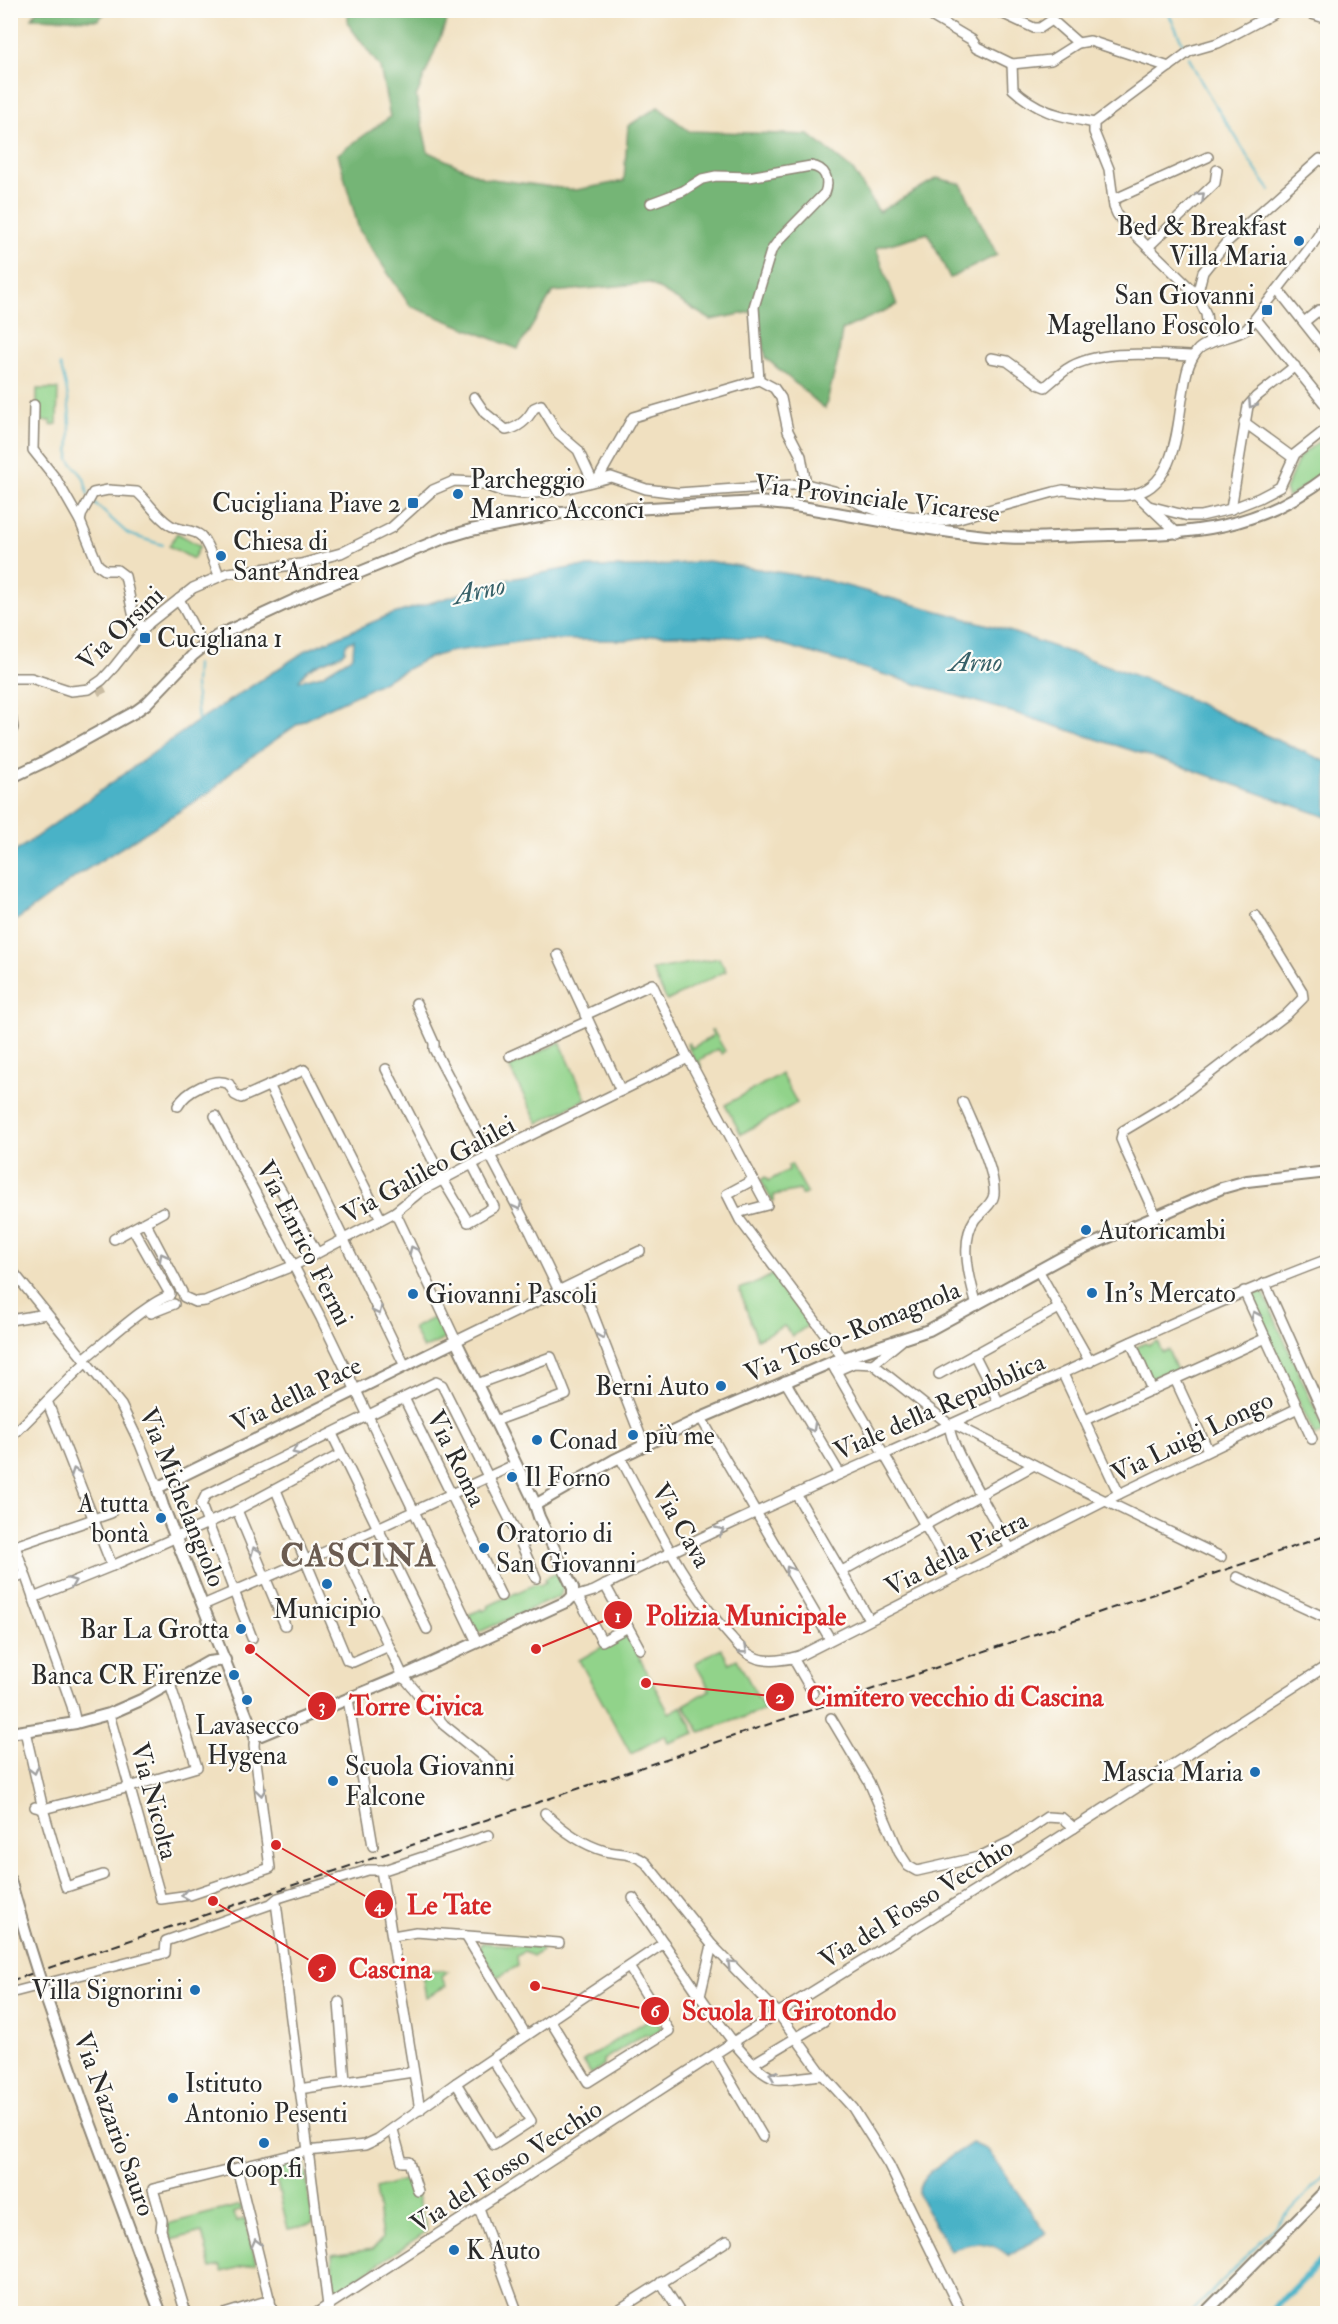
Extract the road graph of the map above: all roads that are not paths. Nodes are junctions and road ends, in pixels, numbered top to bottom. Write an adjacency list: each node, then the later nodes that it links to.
1 (995, 10): 6 (street)
2 (1299, 10): 5 (street)
3 (1275, 12): 8 (street)
4 (933, 17): 7 (street)
5 (1328, 19)
6 (1078, 43): 7 (street); 8 (street)
7 (1012, 64): 9 (street)
8 (1169, 67): 9 (street)
9 (1094, 123): 13 (street)
10 (1208, 158): 13 (street)
11 (1328, 164): 18 (street)
12 (1217, 170): 16 (street, one-way to 12)
13 (1113, 201): 16 (street)
14 (651, 203): 27 (street)
15 (1328, 213): 17 (street)
16 (1148, 247): 18 (street)
17 (1278, 291): 19 (street); 21 (street)
18 (1197, 295): 22 (street)
19 (1256, 319): 22 (street); 26 (street)
20 (1328, 321): 21 (street)
21 (1304, 322): 23 (street)
22 (1210, 343): 24 (street)
23 (1328, 352)
24 (1194, 356): 25 (street); 37 (street)
25 (991, 358)
26 (1295, 366): 30 (street); 31 (street, one-way to 31)
27 (759, 380): 35 (street); 36 (street)
28 (474, 397): 35 (street)
29 (34, 405): 40 (street)
30 (1328, 408)
31 (1244, 422): 33 (street); 39 (street)
32 (1328, 428): 33 (street)
33 (1292, 458): 39 (street)
34 (1328, 476): 41 (main road, Via Provinciale Vicarese)
35 (595, 479): 36 (street); 42 (street, Via Orsini)
36 (806, 484): 37 (street)
37 (1136, 494): 38 (street)
38 (1149, 506): 39 (street); 41 (street)
39 (1231, 509)
40 (80, 521): 42 (street); 44 (street)
41 (1178, 534): 49 (main road, Via Provinciale Vicarese)
42 (219, 575): 43 (street, Via Orsini)
43 (178, 599): 44 (street, Via Orsini); 45 (street)
44 (144, 629): 46 (street, Via Orsini)
45 (197, 634)
46 (10, 678)
47 (10, 710): 48 (street)
48 (10, 734)
49 (11, 774)
50 (1256, 916): 71 (street)
51 (558, 956): 53 (street)
52 (416, 1004): 62 (street)
53 (587, 1018): 54 (street); 55 (street); 58 (street)
54 (510, 1056)
55 (688, 1058): 58 (street, Via Galileo Galilei); 66 (street)
56 (386, 1069): 65 (street)
57 (269, 1085): 60 (street); 72 (street); 76 (street)
58 (621, 1090): 62 (street, Via Galileo Galilei)
59 (963, 1102): 89 (street)
60 (178, 1106)
61 (215, 1116): 80 (street, Via Enrico Fermi)
62 (491, 1155): 63 (street, Via Galileo Galilei); 85 (street, one-way to 85)
63 (472, 1164): 65 (street, Via Galileo Galilei); 65 (street)
64 (1328, 1172): 71 (main road, Via Tosco-Romagnola)
65 (443, 1180): 69 (street, Via Galileo Galilei)
66 (753, 1180): 70 (street); 70 (street)
67 (278, 1185): 78 (street)
68 (163, 1212): 73 (street)
69 (395, 1212): 72 (street, Via Galileo Galilei); 95 (street, one-way to 69)
70 (737, 1213): 98 (street)
71 (1156, 1217): 82 (main road, Via Tosco-Romagnola)
72 (381, 1219): 76 (street, Via Galileo Galilei)
73 (145, 1222): 74 (street); 87 (street, one-way to 73)
74 (133, 1228): 75 (street); 88 (street)
75 (114, 1239)
76 (344, 1239): 78 (street, Via Galileo Galilei); 102 (street, one-way to 102)
77 (640, 1251): 83 (street)
78 (317, 1253): 80 (street, Via Galileo Galilei)
79 (1328, 1259): 84 (street, Viale della Repubblica)
80 (295, 1265): 87 (street, Via Galileo Galilei); 109 (street, Via Enrico Fermi)
81 (10, 1268): 91 (street, Via Michelangiolo)
82 (1038, 1270): 89 (main road, Via Tosco-Romagnola); 90 (street)
83 (580, 1281): 85 (street); 124 (street, one-way to 124)
84 (1265, 1282): 86 (street, Viale della Repubblica); 119 (street)
85 (559, 1291): 95 (street)
86 (1244, 1291): 93 (street, one-way to 86); 96 (street, Viale della Repubblica)
87 (183, 1295): 88 (street, Via Galileo Galilei)
88 (171, 1298): 100 (street, Via Galileo Galilei)
89 (977, 1305): 94 (main road, Via Tosco-Romagnola)
90 (1059, 1308): 97 (street); 99 (street)
91 (46, 1314): 92 (street); 100 (street, Via Michelangiolo)
92 (10, 1320)
93 (1266, 1338): 106 (street); 114 (street)
94 (902, 1340): 98 (main road, Via Tosco-Romagnola); 101 (street)
95 (456, 1341): 102 (main road, Via della Pace); 108 (main road)
96 (1131, 1342): 99 (street, Viale della Repubblica); 110 (street)
97 (974, 1354): 104 (street); 113 (street)
98 (843, 1358): 103 (main road, Via Tosco-Romagnola)
99 (1090, 1362): 105 (street, Viale della Repubblica)
100 (85, 1363): 112 (street, Via Galileo Galilei); 133 (street, Via Michelangiolo)
101 (873, 1364): 103 (street); 120 (street)
102 (405, 1366): 109 (main road, Via della Pace)
103 (834, 1366): 107 (main road, Via Tosco-Romagnola); 127 (street)
104 (939, 1374)
105 (1063, 1374): 113 (street, Viale della Repubblica); 117 (street)
106 (1175, 1379): 110 (street); 125 (street)
107 (785, 1381): 116 (main road, Via Tosco-Romagnola); 131 (street, one-way to 131)
108 (477, 1384): 118 (main road); 118 (street)
109 (357, 1389): 115 (street, Via Enrico Fermi); 133 (main road, Via della Pace)
110 (1152, 1390): 117 (street)
111 (404, 1398): 115 (street); 132 (street); 138 (street, Via Roma)
112 (47, 1401): 122 (street, Via Galileo Galilei); 147 (street, one-way to 112)
113 (999, 1402): 120 (street, Viale della Repubblica)
114 (1298, 1408): 123 (street); 125 (street, Via Luigi Longo)
115 (368, 1416): 121 (street); 144 (street, Via Enrico Fermi)
116 (701, 1418): 124 (main road, Via Tosco-Romagnola); 146 (street)
117 (1085, 1420): 137 (street)
118 (495, 1421): 129 (main road)
119 (1328, 1424)
120 (950, 1425): 127 (street, Viale della Repubblica); 130 (street); 139 (street)
121 (332, 1434): 126 (street); 148 (street, one-way to 148)
122 (10, 1438)
123 (1312, 1439)
124 (644, 1445): 128 (main road, Via Tosco-Romagnola)
125 (1208, 1450): 137 (street, Via Luigi Longo)
126 (340, 1454): 134 (street); 150 (street)
127 (885, 1454): 131 (street, Viale della Repubblica); 149 (street)
128 (620, 1457): 141 (main road, Via Tosco-Romagnola); 155 (street, Via Cava)
129 (516, 1464): 132 (street); 141 (main road)
130 (1034, 1465): 135 (street); 139 (street)
131 (840, 1474): 136 (street, Viale della Repubblica)
132 (488, 1478): 138 (street); 164 (street)
133 (158, 1489): 151 (main road, Via Michelangiolo)
134 (276, 1490): 143 (street); 157 (street)
135 (1085, 1491): 140 (street); 142 (street)
136 (796, 1494): 146 (street, Viale della Repubblica); 159 (street)
137 (1119, 1494): 140 (street, Via Luigi Longo)
138 (452, 1495): 144 (street); 167 (street, Via Roma)
139 (980, 1496): 149 (street); 154 (street)
140 (1104, 1501): 142 (street, Via della Pietra); 156 (street)
141 (535, 1505): 169 (main road)
142 (1091, 1508): 154 (street, Via della Pietra)
143 (237, 1510): 148 (street); 163 (street, one-way to 143)
144 (414, 1512): 150 (street); 179 (street, Via Enrico Fermi)
145 (111, 1513): 147 (street)
146 (756, 1513): 155 (street, Viale della Repubblica, one-way to 146); 177 (street, one-way to 146)
147 (93, 1520): 153 (street); 158 (street)
148 (208, 1523): 151 (street); 166 (street)
149 (925, 1523): 159 (street); 161 (street)
150 (377, 1529): 152 (street); 175 (street)
151 (175, 1537): 158 (street); 170 (main road, Via Michelangiolo)
152 (341, 1545): 157 (street); 180 (street)
153 (13, 1547): 160 (street)
154 (1010, 1549): 161 (street, Via della Pietra)
155 (673, 1553): 165 (street, Viale della Repubblica); 182 (street, Via Cava, one-way to 182)
156 (1221, 1557)
157 (306, 1560): 163 (street); 180 (street)
158 (112, 1566): 168 (street, one-way to 158)
159 (842, 1571): 171 (street)
160 (15, 1575): 168 (street)
161 (955, 1577): 171 (street, Via della Pietra)
162 (1237, 1577): 172 (street)
163 (266, 1578): 166 (street); 173 (street)
164 (536, 1578)
165 (604, 1585): 169 (street, Viale della Repubblica); 174 (street)
166 (235, 1593): 170 (street); 176 (street)
167 (501, 1596)
168 (33, 1598): 192 (street)
169 (575, 1598): 174 (street); 179 (main road)
170 (203, 1605): 178 (main road, Via Michelangiolo)
171 (869, 1620): 177 (street, Via della Pietra)
172 (1328, 1620)
173 (285, 1625)
174 (628, 1627): 181 (street)
175 (427, 1629)
176 (252, 1638)
177 (830, 1639): 182 (street, Via della Pietra)
178 (217, 1640): 183 (main road, Via Michelangiolo); 184 (main road)
179 (477, 1642): 186 (main road)
180 (389, 1646): 186 (street)
181 (640, 1649)
182 (794, 1658): 188 (street)
183 (225, 1660): 184 (main road); 195 (main road, Via Michelangiolo)
184 (208, 1662): 187 (main road)
185 (1328, 1665): 200 (street, Via del Fosso Vecchio)
186 (403, 1676): 189 (main road); 196 (street)
187 (170, 1684): 190 (main road); 197 (street)
188 (813, 1693)
189 (348, 1699): 195 (main road); 202 (street)
190 (109, 1714): 192 (main road); 197 (street, Via Nicolta)
191 (831, 1719): 200 (street)
192 (76, 1723): 193 (main road)
193 (25, 1731): 194 (main road); 198 (street, one-way to 198)
194 (10, 1733)
195 (255, 1734): 197 (street, Via Nicolta, one-way to 197)
196 (507, 1776)
197 (130, 1787): 198 (street)
198 (39, 1808): 204 (street)
199 (545, 1813): 212 (street)
200 (1074, 1828): 217 (street, Via del Fosso Vecchio)
201 (489, 1834): 203 (street)
202 (373, 1846)
203 (381, 1870): 207 (street); 208 (street)
204 (103, 1875)
205 (10, 1880): 243 (main road, Via Nazario Sauro, bridge)
206 (633, 1898): 211 (street)
207 (276, 1902): 214 (street); 230 (street)
208 (393, 1936): 209 (street); 226 (street)
209 (466, 1936): 210 (street); 220 (street)
210 (559, 1943)
211 (664, 1943): 213 (street); 215 (street)
212 (712, 1945): 215 (street); 217 (street, one-way to 212)
213 (629, 1967): 218 (street); 218 (street)
214 (10, 1993)
215 (700, 1996): 222 (street)
216 (339, 2002): 228 (street)
217 (778, 2013): 221 (street); 222 (street, Via del Fosso Vecchio)
218 (550, 2020): 220 (street)
219 (824, 2021): 221 (street)
220 (526, 2035): 224 (street)
221 (795, 2039): 225 (street); 227 (street)
222 (734, 2043): 223 (street, Via del Fosso Vecchio); 225 (street)
223 (715, 2055): 233 (street); 238 (street, Via del Fosso Vecchio)
224 (492, 2059): 229 (street); 229 (street)
225 (754, 2063): 227 (street, one-way to 225)
226 (413, 2072): 228 (street); 231 (street)
227 (823, 2075): 251 (street)
228 (345, 2082): 230 (street)
229 (456, 2083): 231 (street)
230 (299, 2089): 234 (street)
231 (420, 2110): 232 (street)
232 (393, 2130): 234 (street); 237 (street)
233 (763, 2137)
234 (307, 2151): 235 (street); 242 (street)
235 (237, 2168): 241 (street, one-way to 235); 244 (street)
236 (1328, 2188): 252 (main road)
237 (418, 2191)
238 (479, 2208): 242 (street, Via del Fosso Vecchio); 248 (street)
239 (727, 2241): 240 (street)
240 (661, 2282): 249 (street); 250 (street)
241 (270, 2300): 245 (street); 246 (street)
242 (328, 2309): 247 (street, Via del Fosso Vecchio)
243 (161, 2313)
244 (186, 2313)
245 (224, 2313)
246 (273, 2313)
247 (315, 2313)
248 (518, 2313)
249 (612, 2313)
250 (681, 2313)
251 (962, 2313)
252 (1204, 2313)

